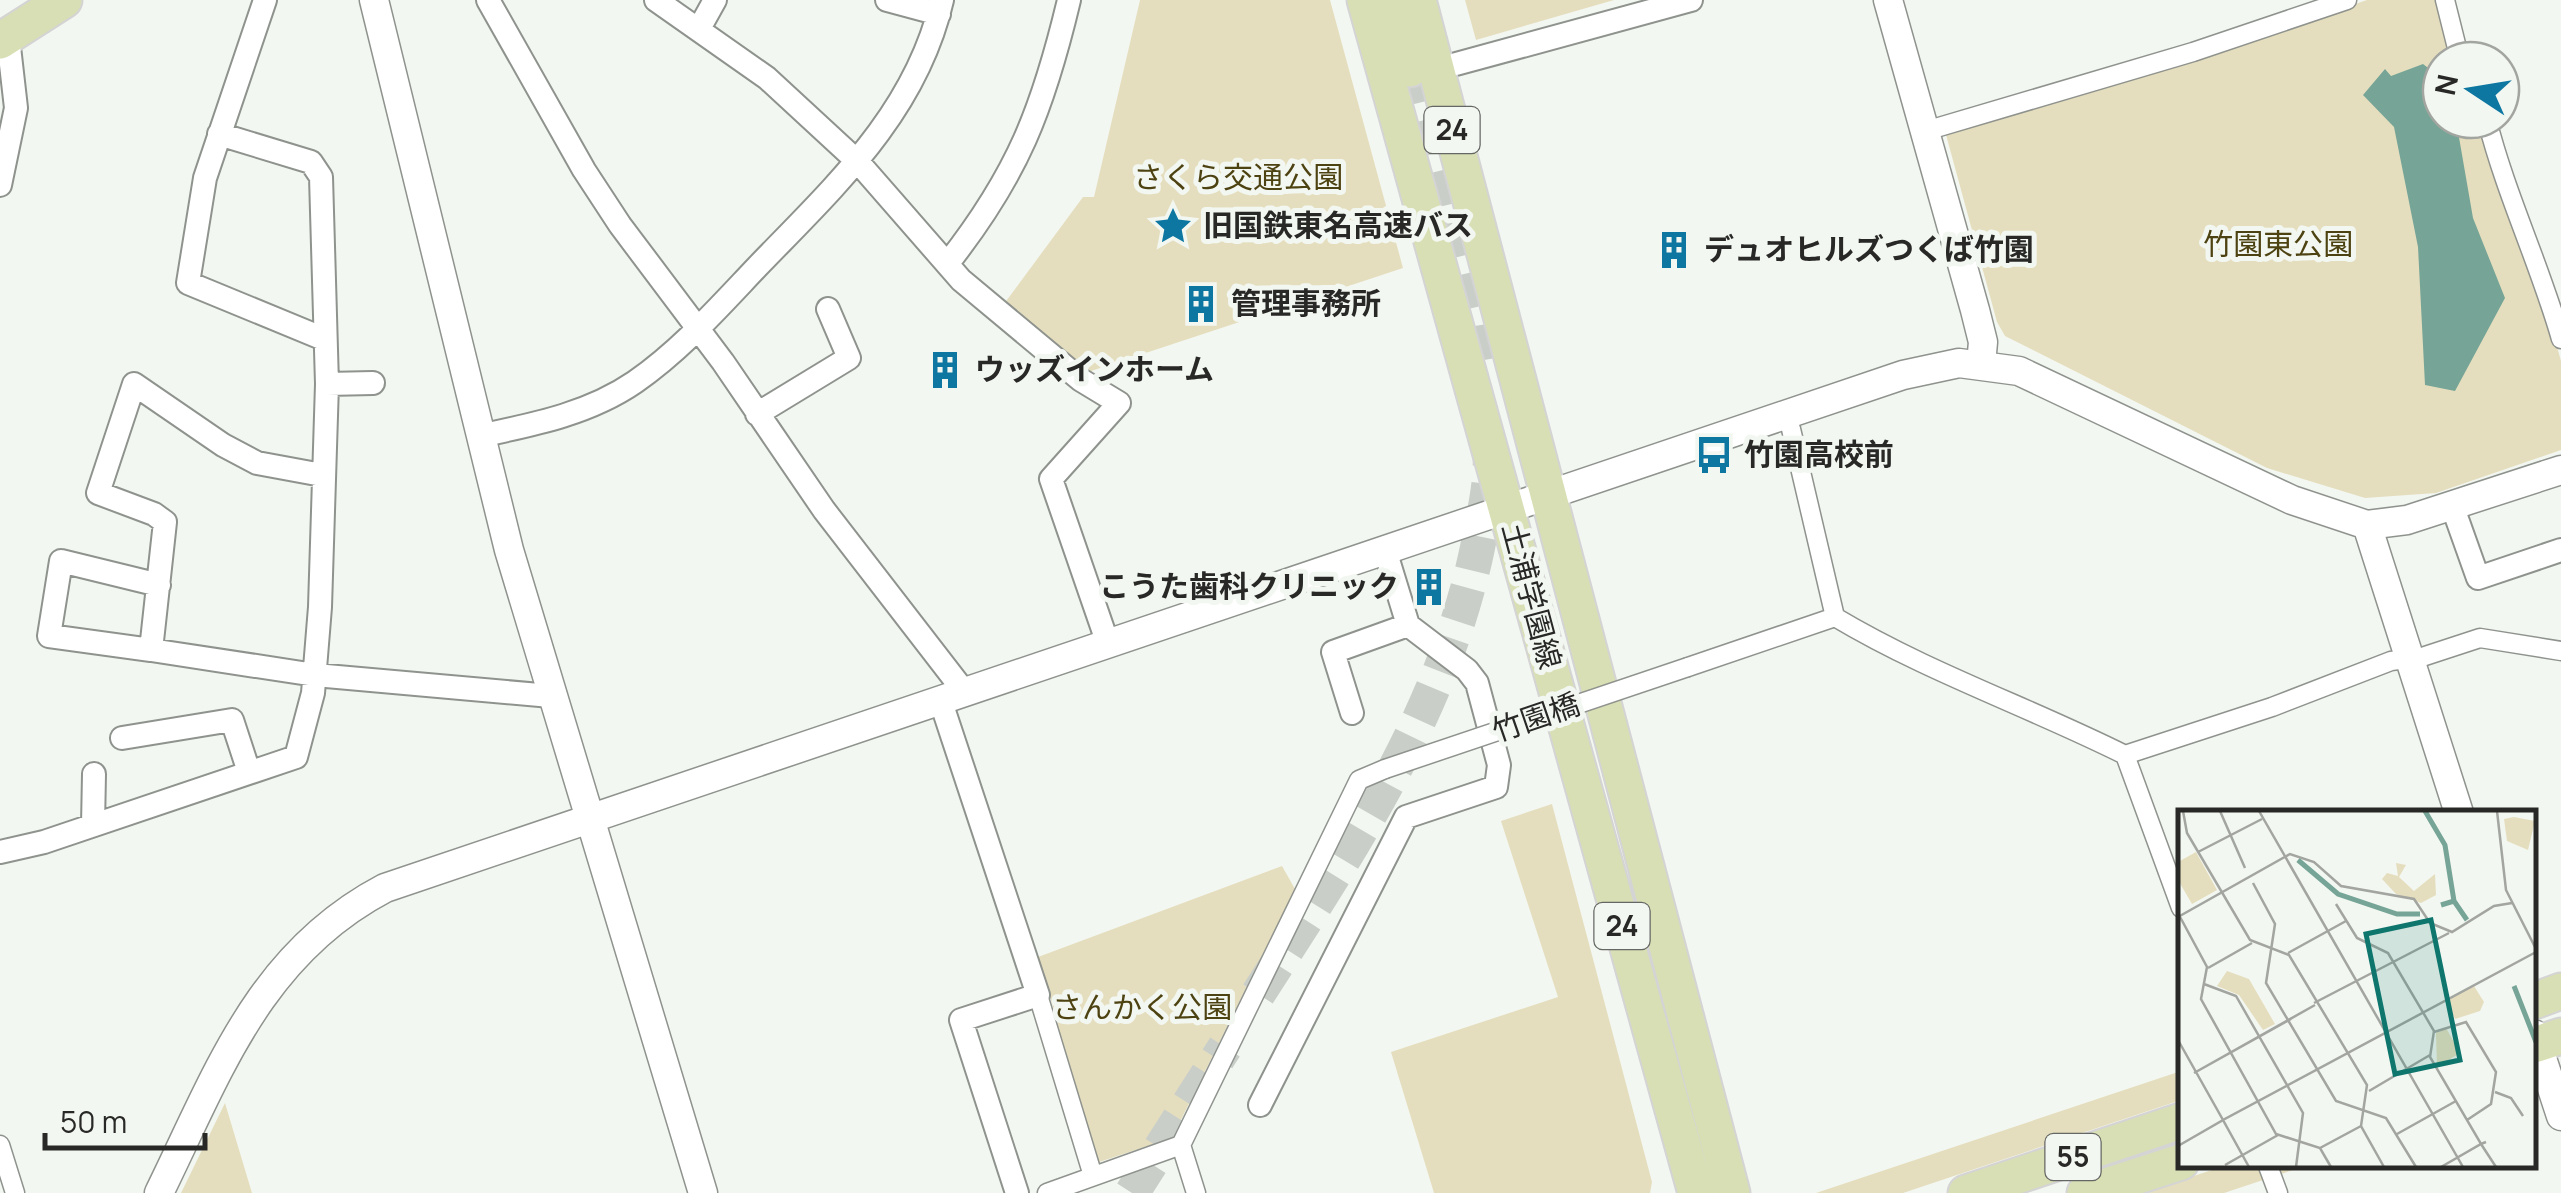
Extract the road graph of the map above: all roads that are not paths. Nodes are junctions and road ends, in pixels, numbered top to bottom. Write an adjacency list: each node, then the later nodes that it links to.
1 (64, 0): 18 (main road)
2 (265, 0): 23 (street)
3 (374, 0): 37 (street)
4 (488, 0): 29 (street)
5 (656, 0): 17 (street)
6 (714, 0): 17 (street)
7 (887, 0): 16 (street)
8 (1069, 0): 27 (street)
9 (1365, 0): 42 (main road, 土浦学園線 / 24)
10 (1391, 0): 21 (main road, 24)
11 (1418, 0): 40 (main road, 土浦学園線 / 24)
12 (1691, 0): 20 (street)
13 (1888, 0): 32 (street)
14 (2347, 0): 22 (street)
15 (2446, 0): 19 (street)
16 (940, 7): 25 (street)
17 (700, 27): 25 (street)
18 (4, 40): 26 (street)
19 (2453, 40)
20 (1456, 64)
21 (1410, 70)
22 (1939, 127)
23 (219, 134): 30 (street); 30 (street)
24 (2492, 140): 31 (street)
25 (858, 162): 27 (street); 29 (street)
26 (0, 185)
27 (948, 263): 49 (street)
28 (828, 309): 35 (street)
29 (698, 328): 35 (street); 37 (street)
30 (324, 339): 34 (street)
31 (2561, 339)
32 (1981, 364): 40 (street); 43 (street)
33 (373, 382): 34 (street)
34 (327, 384): 39 (street)
35 (757, 414): 54 (street)
36 (1791, 428): 47 (street)
37 (484, 435): 55 (street)
38 (2561, 470): 41 (street)
39 (322, 475): 46 (street); 53 (street)
40 (1549, 496): 42 (street); 78 (main road, 土浦学園線 / 24)
41 (2452, 505): 43 (street); 45 (street)
42 (1508, 510): 44 (street); 78 (main road, 土浦学園線 / 24)
43 (2367, 526): 52 (street)
44 (1385, 550): 48 (street); 49 (street)
45 (2561, 550)
46 (159, 585): 50 (street); 50 (street)
47 (1835, 617): 58 (street); 74 (street, 竹園橋, bridge)
48 (1408, 626): 56 (street); 70 (street)
49 (1108, 644): 54 (street)
50 (151, 650): 53 (street)
51 (2561, 651): 52 (street)
52 (2407, 659): 58 (street); 61 (street)
53 (315, 675): 55 (street); 59 (street)
54 (951, 694): 62 (street); 67 (street)
55 (551, 696): 62 (street)
56 (1352, 713)
57 (122, 738): 59 (street)
58 (2125, 755): 65 (street)
59 (248, 772): 63 (street)
60 (94, 774): 63 (street)
61 (2457, 810)
62 (588, 819): 80 (street); 81 (street)
63 (93, 825): 64 (street)
64 (0, 852)
65 (2178, 900)
66 (2561, 991): 68 (main road)
67 (1038, 995): 77 (street); 82 (street)
68 (2536, 1000)
69 (2541, 1040): 71 (street)
70 (1260, 1105)
71 (2561, 1116)
72 (2178, 1122): 87 (main road, 55)
73 (0, 1144): 79 (street)
74 (1181, 1145): 77 (street); 84 (street)
75 (2178, 1163): 88 (main road, 55)
76 (2269, 1168): 89 (street)
77 (1093, 1176): 83 (street)
78 (1697, 1178): 85 (main road, 土浦学園線 / 24); 86 (main road)
79 (15, 1193)
80 (159, 1193)
81 (703, 1193)
82 (1018, 1193)
83 (1046, 1193)
84 (1196, 1193)
85 (1732, 1193)
86 (1754, 1193)
87 (1966, 1193)
88 (2085, 1193)
89 (2278, 1193)

